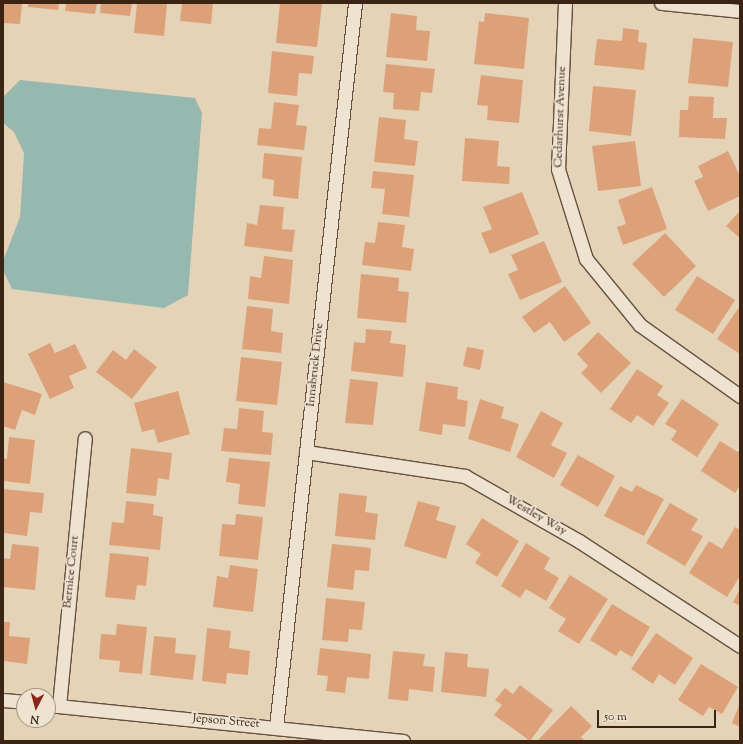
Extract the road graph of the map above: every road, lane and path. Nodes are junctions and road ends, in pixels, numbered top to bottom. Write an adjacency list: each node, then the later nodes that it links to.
1 (355, 3): 7 (street, Innsbruck Drive)
2 (566, 3): 5 (street, Cedarhurst Avenue)
3 (661, 3): 4 (street)
4 (740, 11)
5 (740, 396)
6 (85, 438): 9 (street, Bernice Court)
7 (306, 452): 8 (street, Westley Way); 13 (street, Innsbruck Drive)
8 (740, 646)
9 (55, 688)
10 (3, 700): 11 (street)
11 (16, 701)
12 (56, 705): 13 (street, Jepson Street)
13 (276, 727): 14 (street, Jepson Street)
14 (403, 741)

